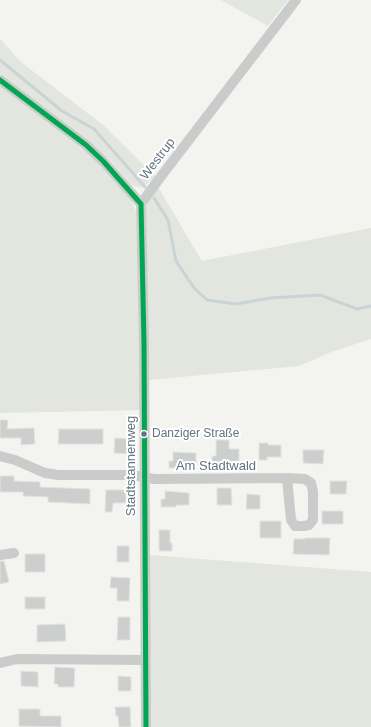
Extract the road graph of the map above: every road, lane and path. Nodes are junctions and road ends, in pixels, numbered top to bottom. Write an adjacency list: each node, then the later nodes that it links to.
1 (296, 0): 3 (street, Westrup)
2 (0, 80): 3 (street, Westrup)
3 (141, 204): 5 (street, Stadtstannenweg)
4 (0, 456): 5 (street, Am Stadtwald)
5 (144, 477): 6 (street, Am Stadtwald); 9 (street, Stadtstannenweg)
6 (288, 478): 6 (street, Am Stadtwald)
7 (14, 553): 8 (street)
8 (0, 555)
9 (145, 660): 10 (street); 11 (street, Stadtstannenweg)
10 (0, 663)
11 (146, 727)

